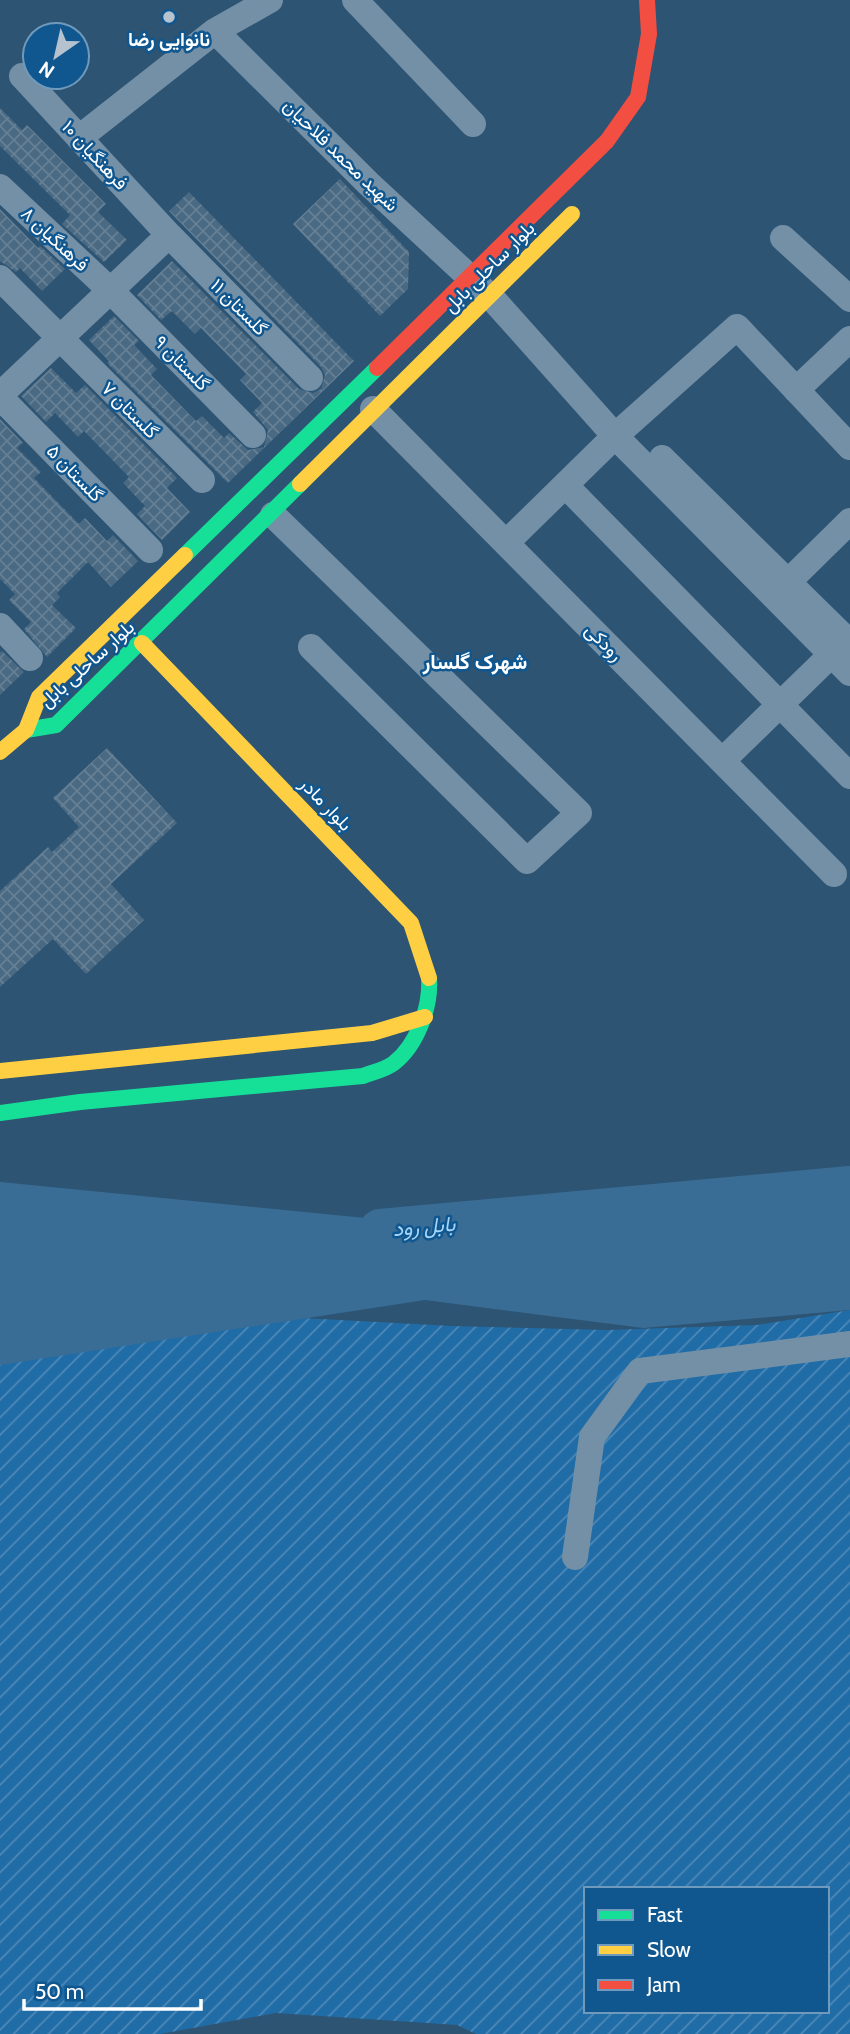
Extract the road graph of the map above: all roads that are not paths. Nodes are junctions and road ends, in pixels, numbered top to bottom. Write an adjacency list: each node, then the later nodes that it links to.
1 (270, 0): 4 (street)
2 (355, 0): 6 (street)
3 (647, 0): 12 (main road, بلوار ساحلی بابل)
4 (215, 31): 7 (street); 12 (street, شهید محمد فلاحیان)
5 (36, 91): 7 (street, فرهنگیان ۱۰)
6 (473, 124)
7 (79, 138): 10 (street, فرهنگیان ۱۰)
8 (0, 187): 14 (street, فرهنگیان ۸)
9 (587, 198): 15 (main road, بلوار ساحلی بابل)
10 (169, 235): 14 (street); 19 (street, گلستان ۱۱)
11 (783, 238): 16 (street)
12 (470, 276): 15 (street, شهید محمد فلاحیان); 39 (main road, بلوار ساحلی بابل)
13 (0, 278): 17 (street, گلستان ۷)
14 (110, 290): 17 (street); 23 (street, گلستان ۹)
15 (491, 297): 22 (main road, بلوار ساحلی بابل); 24 (street, شهید محمد فلاحیان)
16 (850, 299)
17 (59, 339): 21 (street); 26 (street, گلستان ۷)
18 (850, 339): 20 (street)
19 (310, 379)
20 (796, 390): 24 (street); 25 (street)
21 (0, 396): 31 (street, گلستان ۵)
22 (373, 410): 28 (main road, بلوار ساحلی بابل); 30 (street, رودکی)
23 (253, 435)
24 (615, 436): 27 (street); 32 (street); 36 (street, شهید محمد فلاحیان)
25 (850, 447)
26 (202, 480)
27 (565, 485): 30 (street); 38 (street)
28 (273, 515): 34 (main road, بلوار ساحلی بابل); 35 (street)
29 (850, 521): 32 (street)
30 (506, 543): 41 (street, رودکی)
31 (150, 550)
32 (788, 582): 36 (street)
33 (0, 626): 37 (street)
34 (142, 643): 39 (main road, بلوار ساحلی بابل); 44 (main road, بلوار مادر)
35 (311, 647)
36 (844, 657): 38 (street)
37 (30, 658)
38 (780, 704): 41 (street); 42 (street)
39 (26, 730): 40 (main road)
40 (0, 752)
41 (722, 761): 43 (street, رودکی)
42 (850, 776)
43 (835, 874)
44 (425, 1017): 45 (main road); 46 (main road, بلوار مادر)
45 (0, 1071)
46 (0, 1113)
47 (850, 1344): 48 (street)
48 (575, 1557)

